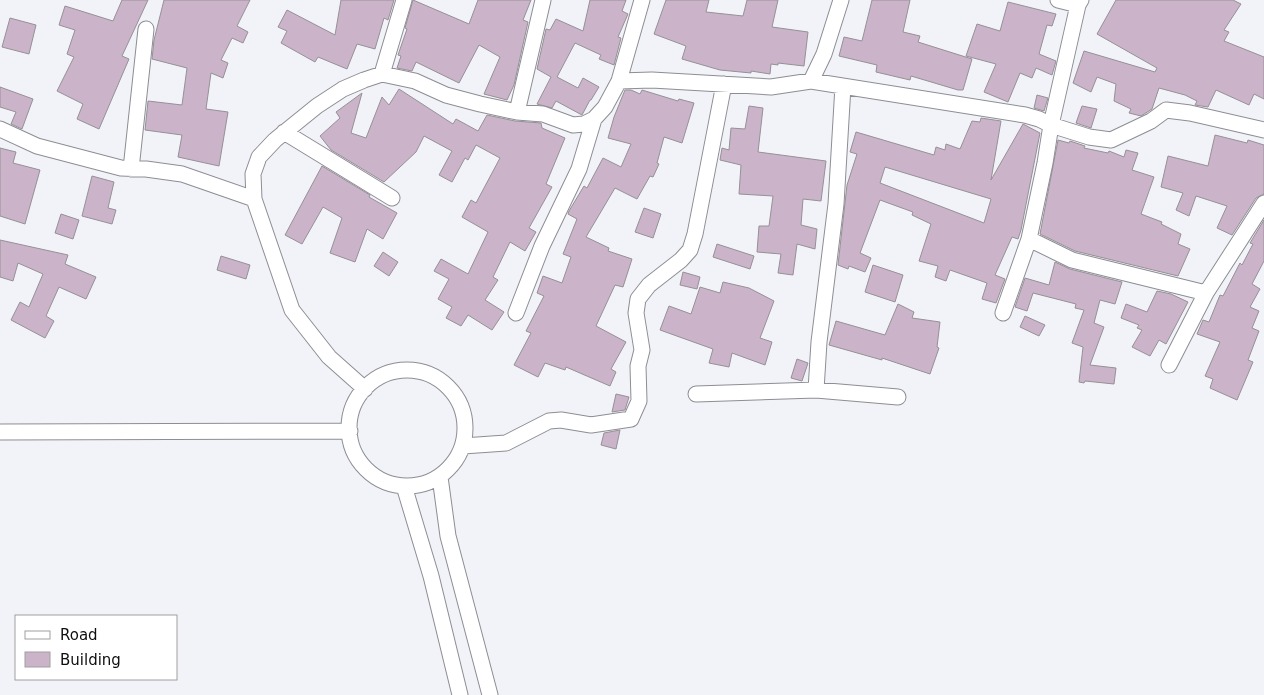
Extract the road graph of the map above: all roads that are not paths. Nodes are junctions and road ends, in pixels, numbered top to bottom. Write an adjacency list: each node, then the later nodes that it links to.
1 (404, 0): 8 (street)
2 (542, 0): 13 (street)
3 (642, 0): 9 (street)
4 (841, 0): 10 (street)
5 (1058, 0): 6 (street)
6 (1080, 2): 15 (street)
7 (146, 29): 19 (street)
8 (382, 74): 13 (street); 18 (street)
9 (620, 81): 11 (street); 14 (street)
10 (811, 81): 11 (street); 12 (street)
11 (724, 84): 34 (street)
12 (843, 86): 15 (street); 29 (street)
13 (517, 112): 14 (street)
14 (594, 118): 25 (street)
15 (1050, 125): 17 (street); 23 (street)
16 (0, 129): 19 (street)
17 (1264, 130)
18 (284, 132): 20 (street); 21 (street)
19 (131, 169): 21 (street)
20 (392, 198)
21 (254, 199): 28 (street)
22 (1264, 203): 24 (street)
23 (1029, 238): 24 (street); 26 (street)
24 (1206, 293): 27 (street)
25 (516, 313)
26 (1004, 313)
27 (1169, 366)
28 (364, 389): 32 (street); 34 (street)
29 (816, 390): 30 (street); 31 (street)
30 (696, 394)
31 (898, 397)
32 (350, 431): 33 (street); 36 (street)
33 (0, 432)
34 (463, 446): 35 (street)
35 (440, 477): 36 (street); 38 (street)
36 (404, 486): 37 (street)
37 (460, 695)
38 (490, 695)

